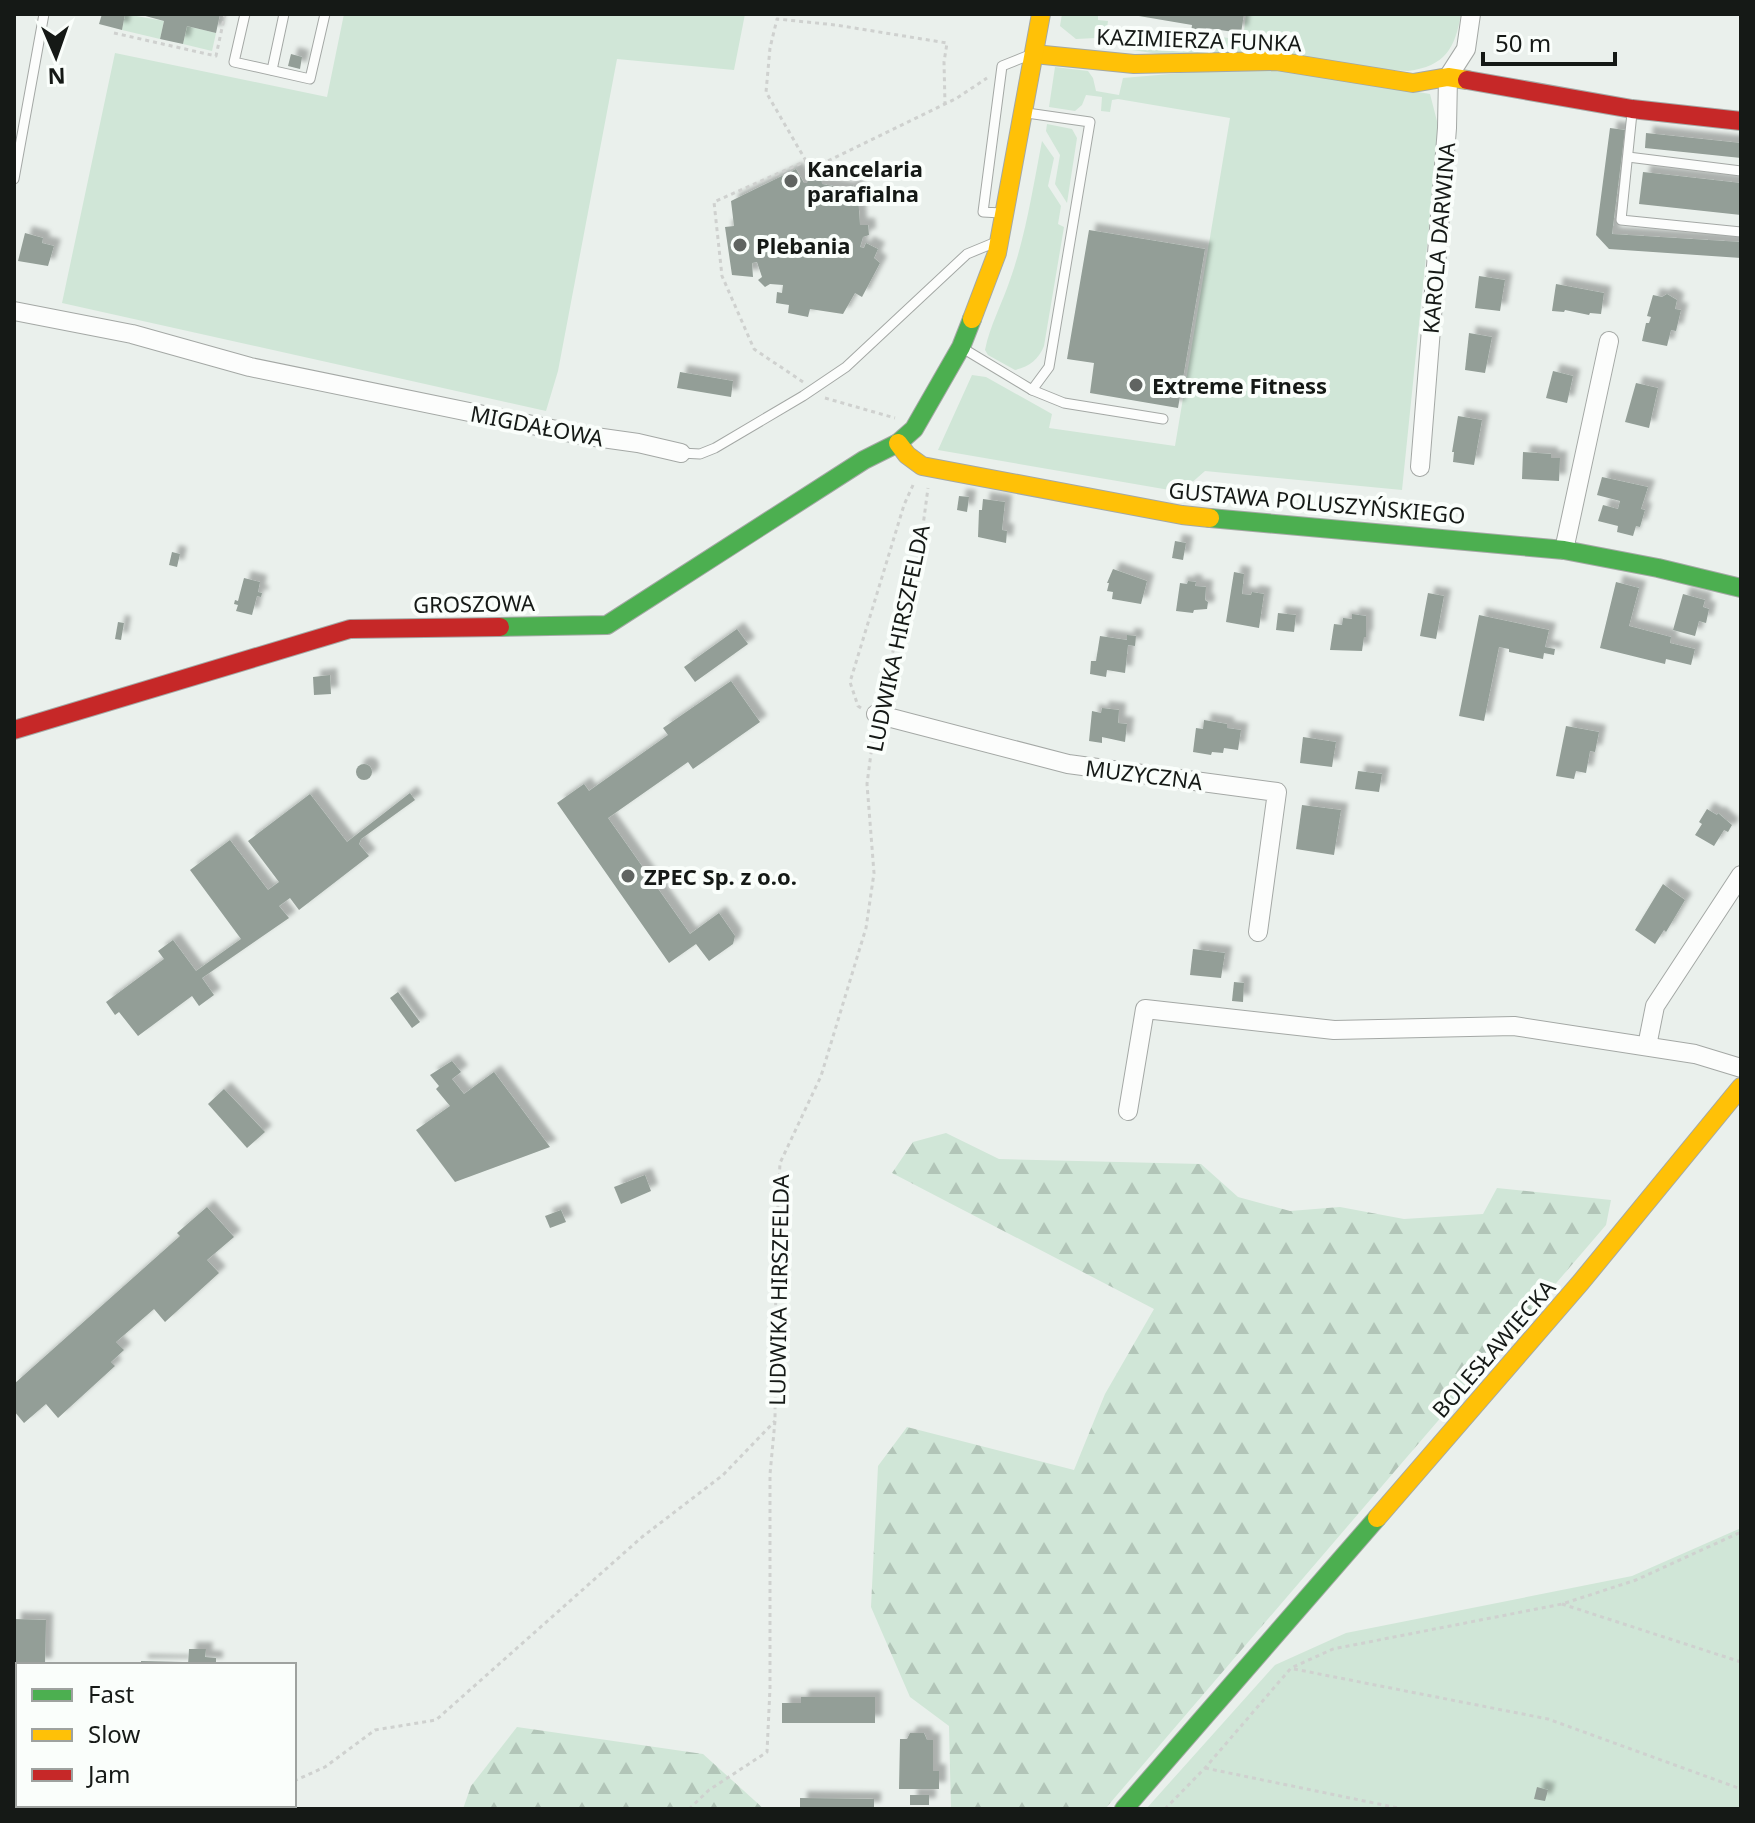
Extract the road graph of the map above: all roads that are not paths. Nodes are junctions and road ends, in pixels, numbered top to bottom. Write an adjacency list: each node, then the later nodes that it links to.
1 (44, 14): 15 (lane)
2 (245, 14): 8 (lane)
3 (284, 14): 8 (lane)
4 (325, 14): 8 (lane)
5 (1041, 14): 7 (street, GROSZOWA)
6 (1471, 14): 9 (street, KAROLA DARWINA)
7 (1034, 54): 9 (street, KAZIMIERZA FUNKA); 11 (street, GROSZOWA); 16 (lane)
8 (272, 70)
9 (1448, 77): 10 (street, KAZIMIERZA FUNKA); 26 (street, KAROLA DARWINA)
10 (1632, 109): 12 (street, KAZIMIERZA FUNKA); 13 (lane)
11 (1025, 113): 16 (street, GROSZOWA); 22 (lane)
12 (1741, 121)
13 (1628, 157): 14 (lane); 17 (lane)
14 (1741, 171)
15 (14, 179)
16 (1005, 213): 18 (street, GROSZOWA)
17 (1741, 232)
18 (999, 241): 21 (street, GROSZOWA); 25 (lane, MIGDAŁOWA)
19 (14, 311): 25 (street, MIGDAŁOWA)
20 (1609, 341): 27 (street)
21 (961, 347): 22 (lane); 24 (street, GROSZOWA)
22 (1032, 390): 23 (lane)
23 (1163, 419)
24 (898, 443): 27 (street, GUSTAWA POLUSZYŃSKIEGO); 30 (street, GROSZOWA)
25 (681, 453)
26 (1420, 467)
27 (1564, 550): 28 (street, GUSTAWA POLUSZYŃSKIEGO)
28 (1741, 588)
29 (876, 714): 32 (street, MUZYCZNA)
30 (14, 730)
31 (1741, 875): 33 (street)
32 (1258, 932)
33 (1647, 1046): 34 (street); 36 (street)
34 (1741, 1068)
35 (1741, 1087): 37 (street, BOLESŁAWIECKA)
36 (1128, 1111)
37 (1124, 1809)

